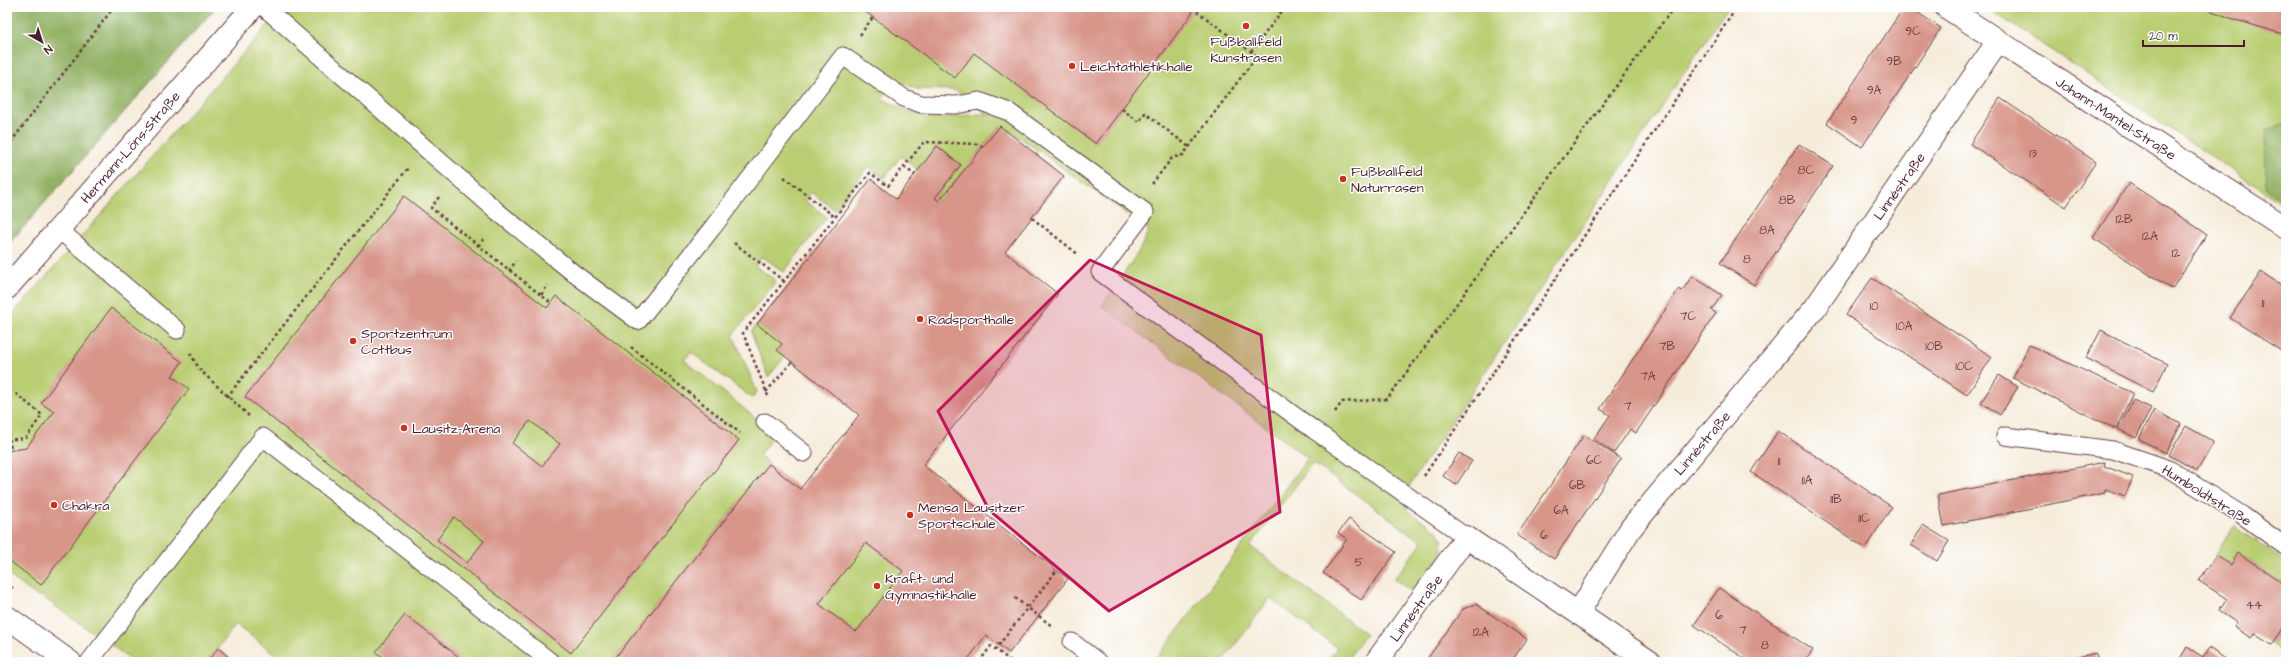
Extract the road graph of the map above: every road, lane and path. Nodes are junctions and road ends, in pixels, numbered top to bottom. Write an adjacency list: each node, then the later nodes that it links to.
1 (114, 7): 14 (path)
2 (253, 7): 27 (street, Hermann-Löns-Straße)
3 (264, 7): 25 (lane)
4 (1191, 7): 12 (path)
5 (1286, 7): 12 (path)
6 (1674, 7): 42 (path)
7 (1737, 7): 50 (path)
8 (1946, 7): 11 (street, Johann-Mantel-Straße)
9 (873, 17): 10 (path)
10 (857, 39)
11 (1998, 42): 26 (street, Johann-Mantel-Straße); 56 (street, Linnéstraße)
12 (1251, 52): 16 (path)
13 (1122, 110): 16 (path)
14 (7, 147)
15 (983, 147): 18 (path)
16 (1189, 147): 20 (path)
17 (763, 161): 23 (path); 25 (lane); 32 (lane)
18 (904, 167): 19 (path); 23 (path)
19 (914, 175)
20 (1153, 184)
21 (392, 188): 41 (path)
22 (440, 196): 29 (path)
23 (835, 217): 33 (path)
24 (1032, 218): 32 (path)
25 (713, 227): 33 (path)
26 (2286, 228)
27 (58, 229): 34 (street, Hermann-Löns-Straße); 36 (lane)
28 (488, 234): 29 (path)
29 (478, 246): 31 (path)
30 (519, 257): 31 (path)
31 (509, 271): 35 (path)
32 (1100, 272): 51 (lane)
33 (784, 281): 39 (path)
34 (7, 288)
35 (551, 303)
36 (177, 330): 41 (path)
37 (639, 353): 44 (path)
38 (792, 362): 39 (path)
39 (766, 392): 44 (path)
40 (15, 393): 47 (path)
41 (227, 397): 46 (path)
42 (1342, 402)
43 (7, 421): 47 (path)
44 (765, 422): 49 (lane)
45 (2005, 436): 52 (lane, Humboldtstraße)
46 (263, 437): 62 (lane); 63 (lane)
47 (9, 440): 48 (path)
48 (12, 450)
49 (804, 453)
50 (1422, 479)
51 (1466, 538): 56 (street); 67 (street, Linnéstraße)
52 (2286, 547)
53 (1057, 570): 55 (path)
54 (1016, 598): 55 (path)
55 (1028, 608): 58 (path); 60 (path)
56 (1578, 613): 68 (street)
57 (7, 617): 61 (street)
58 (1045, 621)
59 (1072, 642): 66 (lane)
60 (995, 650): 64 (path); 65 (path)
61 (70, 662)
62 (89, 662)
63 (551, 662)
64 (979, 662)
65 (1012, 662)
66 (1098, 662)
67 (1376, 662)
68 (1650, 662)

